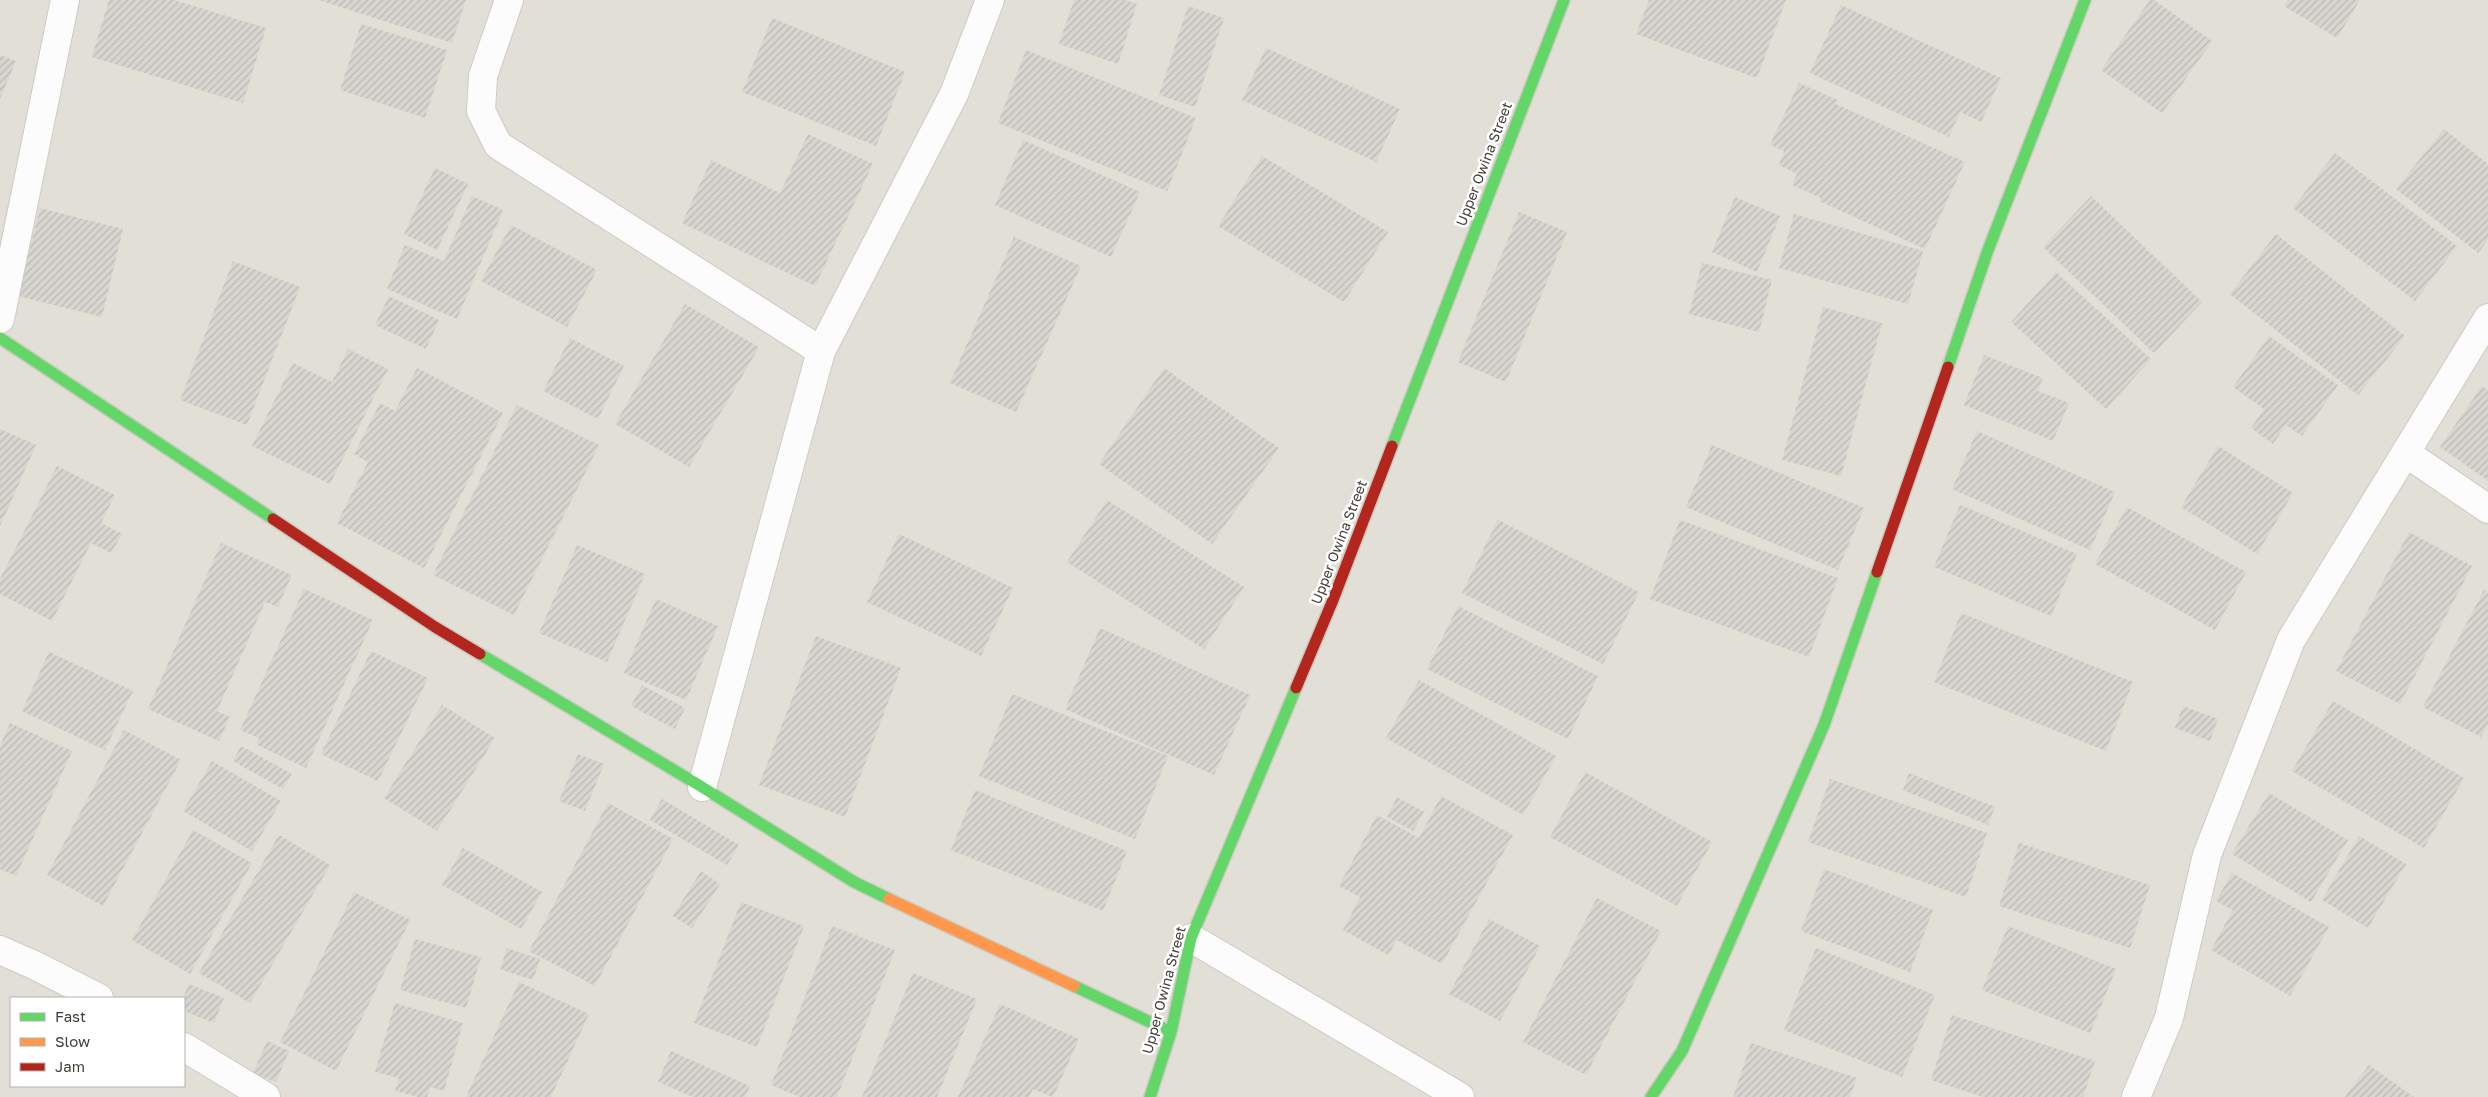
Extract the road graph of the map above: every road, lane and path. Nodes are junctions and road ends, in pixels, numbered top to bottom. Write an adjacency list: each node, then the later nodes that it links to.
1 (65, 0): 7 (street)
2 (509, 0): 9 (street)
3 (990, 0): 9 (street)
4 (1564, 0): 13 (street, Upper Owina Street)
5 (2085, 0): 21 (street)
6 (2488, 318): 10 (street)
7 (0, 320)
8 (0, 338): 12 (street)
9 (821, 351): 12 (street)
10 (2406, 453): 11 (street); 22 (street)
11 (2488, 509)
12 (702, 787): 16 (street)
13 (1191, 938): 16 (street, Upper Owina Street); 20 (street)
14 (0, 950): 15 (street)
15 (97, 997)
16 (1171, 1032): 19 (street, Upper Owina Street)
17 (185, 1049): 18 (street)
18 (266, 1097)
19 (1150, 1097)
20 (1460, 1097)
21 (1651, 1097)
22 (2136, 1097)

